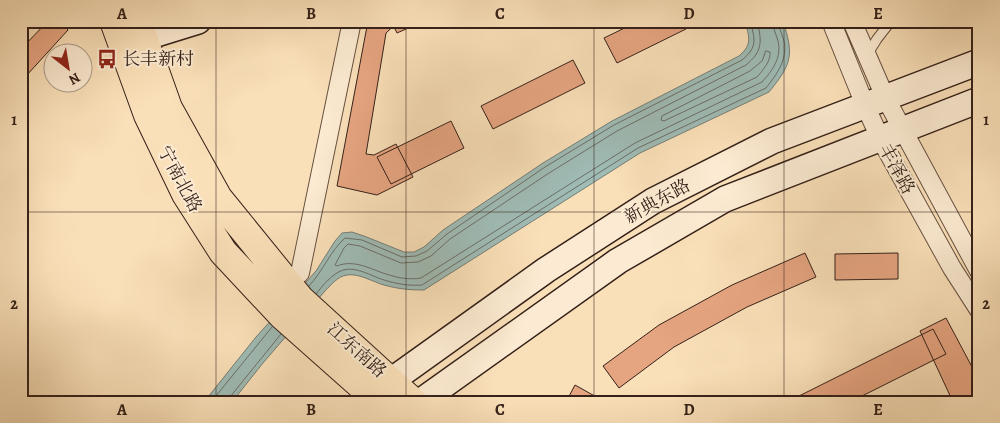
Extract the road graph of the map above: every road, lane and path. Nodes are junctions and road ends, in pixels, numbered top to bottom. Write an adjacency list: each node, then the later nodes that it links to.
1 (114, 21): 14 (main road, 宁南北路)
2 (198, 21): 7 (main road)
3 (352, 21): 14 (street)
4 (831, 21): 11 (street, 丰泽路)
5 (852, 21): 8 (street, 丰泽路)
6 (891, 21): 8 (lane)
7 (140, 30): 14 (main road, 宁南北路)
8 (866, 56): 11 (street, 丰泽路)
9 (979, 62): 11 (main road, 新典东路)
10 (979, 100): 12 (main road, 新典东路)
11 (875, 101): 12 (street, 丰泽路); 12 (street, 丰泽路); 16 (main road, 新典东路)
12 (891, 134): 13 (street, 丰泽路); 15 (street, 丰泽路); 18 (main road, 新典东路)
13 (979, 271)
14 (290, 299): 16 (main road, 江东南路)
15 (979, 310)
16 (379, 395): 17 (main road, 江东南路)
17 (413, 402)
18 (420, 402)

